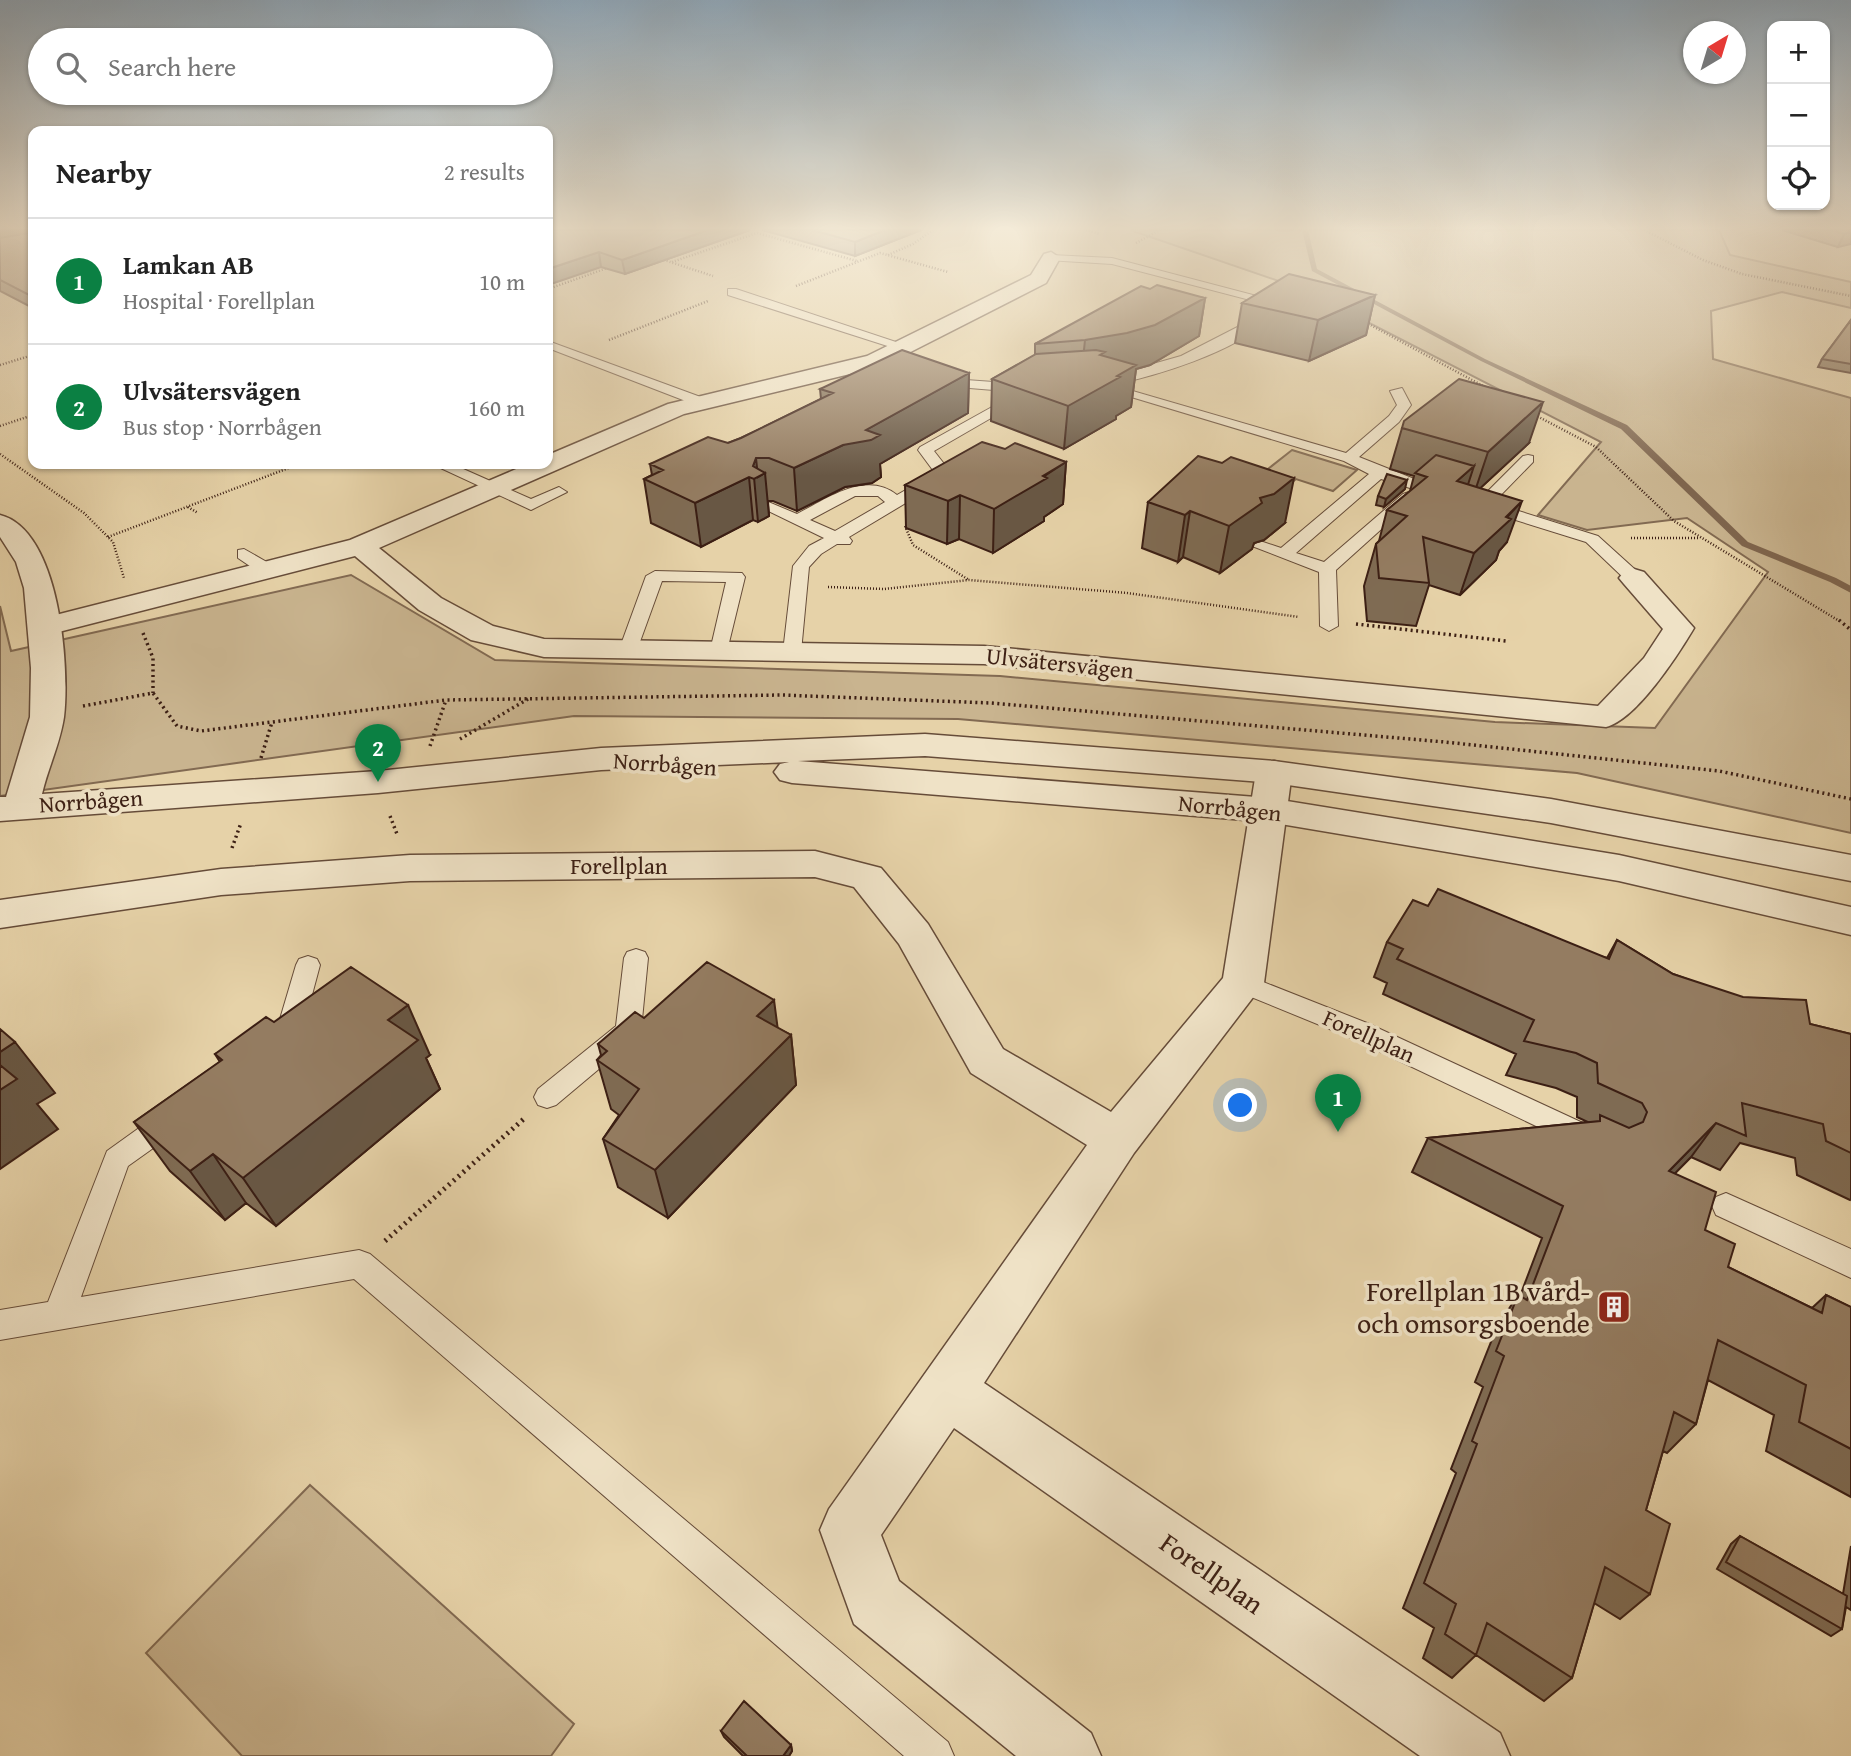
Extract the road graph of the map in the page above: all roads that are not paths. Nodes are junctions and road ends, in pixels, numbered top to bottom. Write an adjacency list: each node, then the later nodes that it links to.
1 (796, 312): 4 (lane)
2 (979, 312): 7 (street)
3 (1271, 312): 15 (lane)
4 (830, 323): 5 (lane); 7 (lane)
5 (810, 332)
6 (553, 345): 8 (lane)
7 (893, 359): 14 (street)
8 (635, 376): 11 (lane); 12 (lane)
9 (690, 377): 12 (lane)
10 (920, 377): 25 (lane)
11 (620, 383)
12 (665, 388): 14 (lane)
13 (1397, 391): 15 (lane)
14 (701, 402): 17 (street)
15 (1349, 458): 20 (lane)
16 (1528, 459): 24 (lane)
17 (553, 462)
18 (451, 469): 22 (lane)
19 (537, 469): 22 (street)
20 (1379, 473): 21 (lane); 33 (lane)
21 (1421, 486): 24 (lane); 35 (lane)
22 (493, 488): 23 (lane); 30 (street)
23 (559, 492)
24 (1471, 501): 36 (lane)
25 (895, 503): 27 (lane); 29 (lane)
26 (766, 506): 27 (lane)
27 (797, 520): 29 (lane)
28 (5, 534): 38 (street)
29 (841, 539): 41 (lane)
30 (360, 545): 34 (street); 39 (street, Ulvsätersvägen)
31 (1260, 545): 33 (lane)
32 (244, 554): 34 (lane)
33 (1284, 554): 35 (lane)
34 (266, 569): 38 (street)
35 (1327, 569): 37 (lane)
36 (1634, 578): 41 (street, Ulvsätersvägen)
37 (1328, 624)
38 (43, 627): 43 (street)
39 (628, 650): 40 (street, Ulvsätersvägen); 40 (lane)
40 (719, 651): 41 (street, Ulvsätersvägen)
41 (792, 652)
42 (1272, 791): 43 (street, Norrbågen); 44 (street, Norrbågen); 46 (street, Norrbågen); 49 (street)
43 (11, 807)
44 (1851, 868)
45 (0, 914): 53 (street, Forellplan)
46 (1851, 920)
47 (636, 958): 51 (lane)
48 (308, 965): 50 (lane)
49 (1243, 983): 53 (street); 54 (lane, Forellplan)
50 (266, 1054)
51 (547, 1097)
52 (191, 1106): 57 (lane)
53 (1117, 1139): 59 (street)
54 (1608, 1147)
55 (1726, 1206): 56 (lane)
56 (1851, 1264)
57 (59, 1315): 58 (lane); 60 (lane)
58 (0, 1325)
59 (948, 1391): 61 (street); 62 (street, Forellplan)
60 (934, 1756)
61 (1068, 1756)
62 (1477, 1756)

